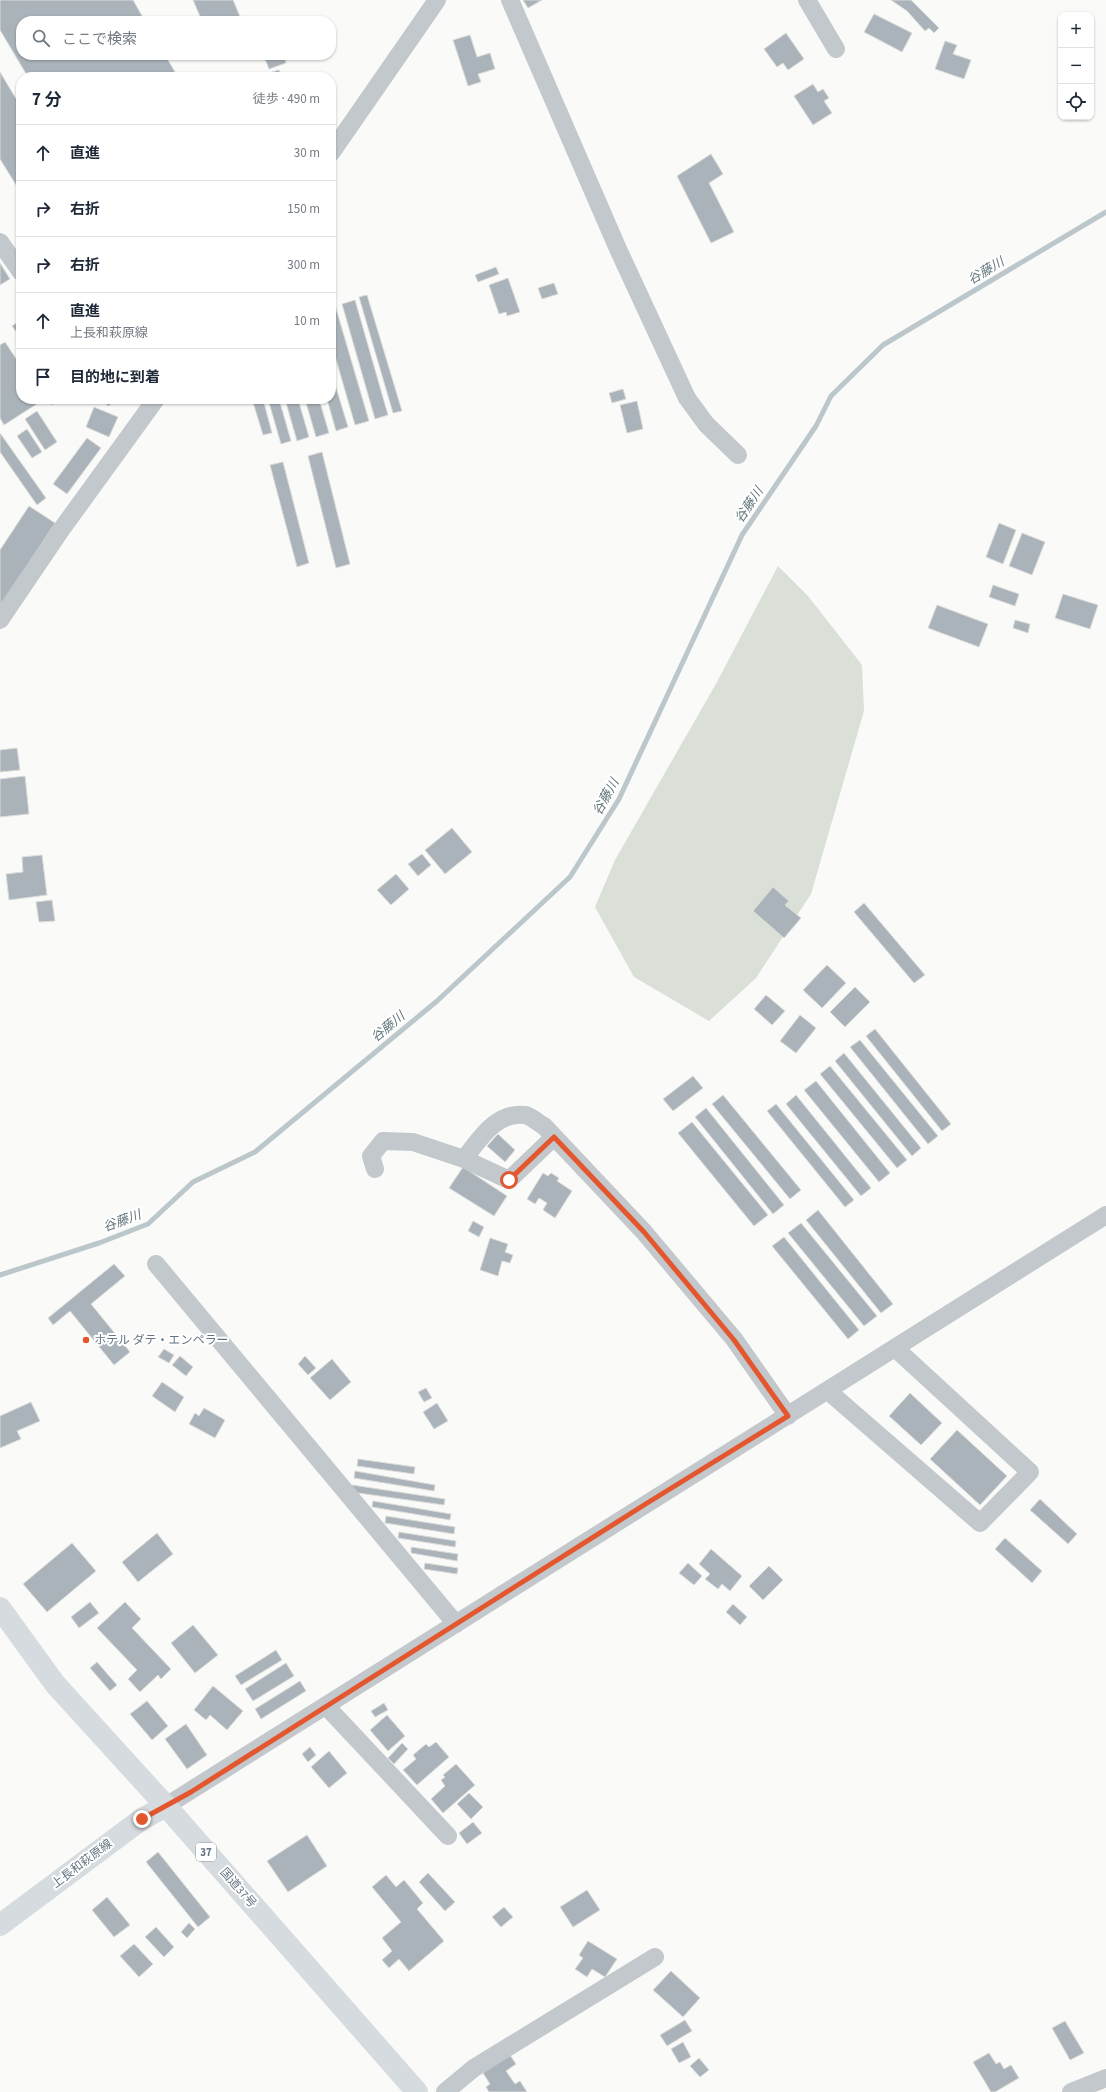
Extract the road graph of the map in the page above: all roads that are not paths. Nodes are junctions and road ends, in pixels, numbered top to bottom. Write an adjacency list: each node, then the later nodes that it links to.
1 (437, 0): 5 (street)
2 (510, 0): 9 (street)
3 (806, 0): 4 (street)
4 (836, 49)
5 (336, 146)
6 (0, 242): 7 (street)
7 (16, 265)
8 (152, 404): 10 (street)
9 (738, 455)
10 (0, 620)
11 (554, 1137): 12 (street); 12 (street); 18 (street)
12 (464, 1159): 13 (street)
13 (375, 1169)
14 (1106, 1215): 16 (street)
15 (156, 1264): 20 (street)
16 (895, 1348): 17 (street); 17 (street)
17 (828, 1391): 18 (street)
18 (788, 1416): 20 (street)
19 (0, 1608): 22 (main road, 国道37号 / 37)
20 (456, 1624): 21 (street)
21 (326, 1706): 22 (street); 23 (street)
22 (166, 1806): 24 (main road, 上長和萩原線); 27 (main road, 国道37号 / 37)
23 (448, 1836)
24 (0, 1925)
25 (655, 1957): 28 (street)
26 (1106, 2078): 29 (street)
27 (417, 2092)
28 (445, 2092)
29 (1071, 2092)

